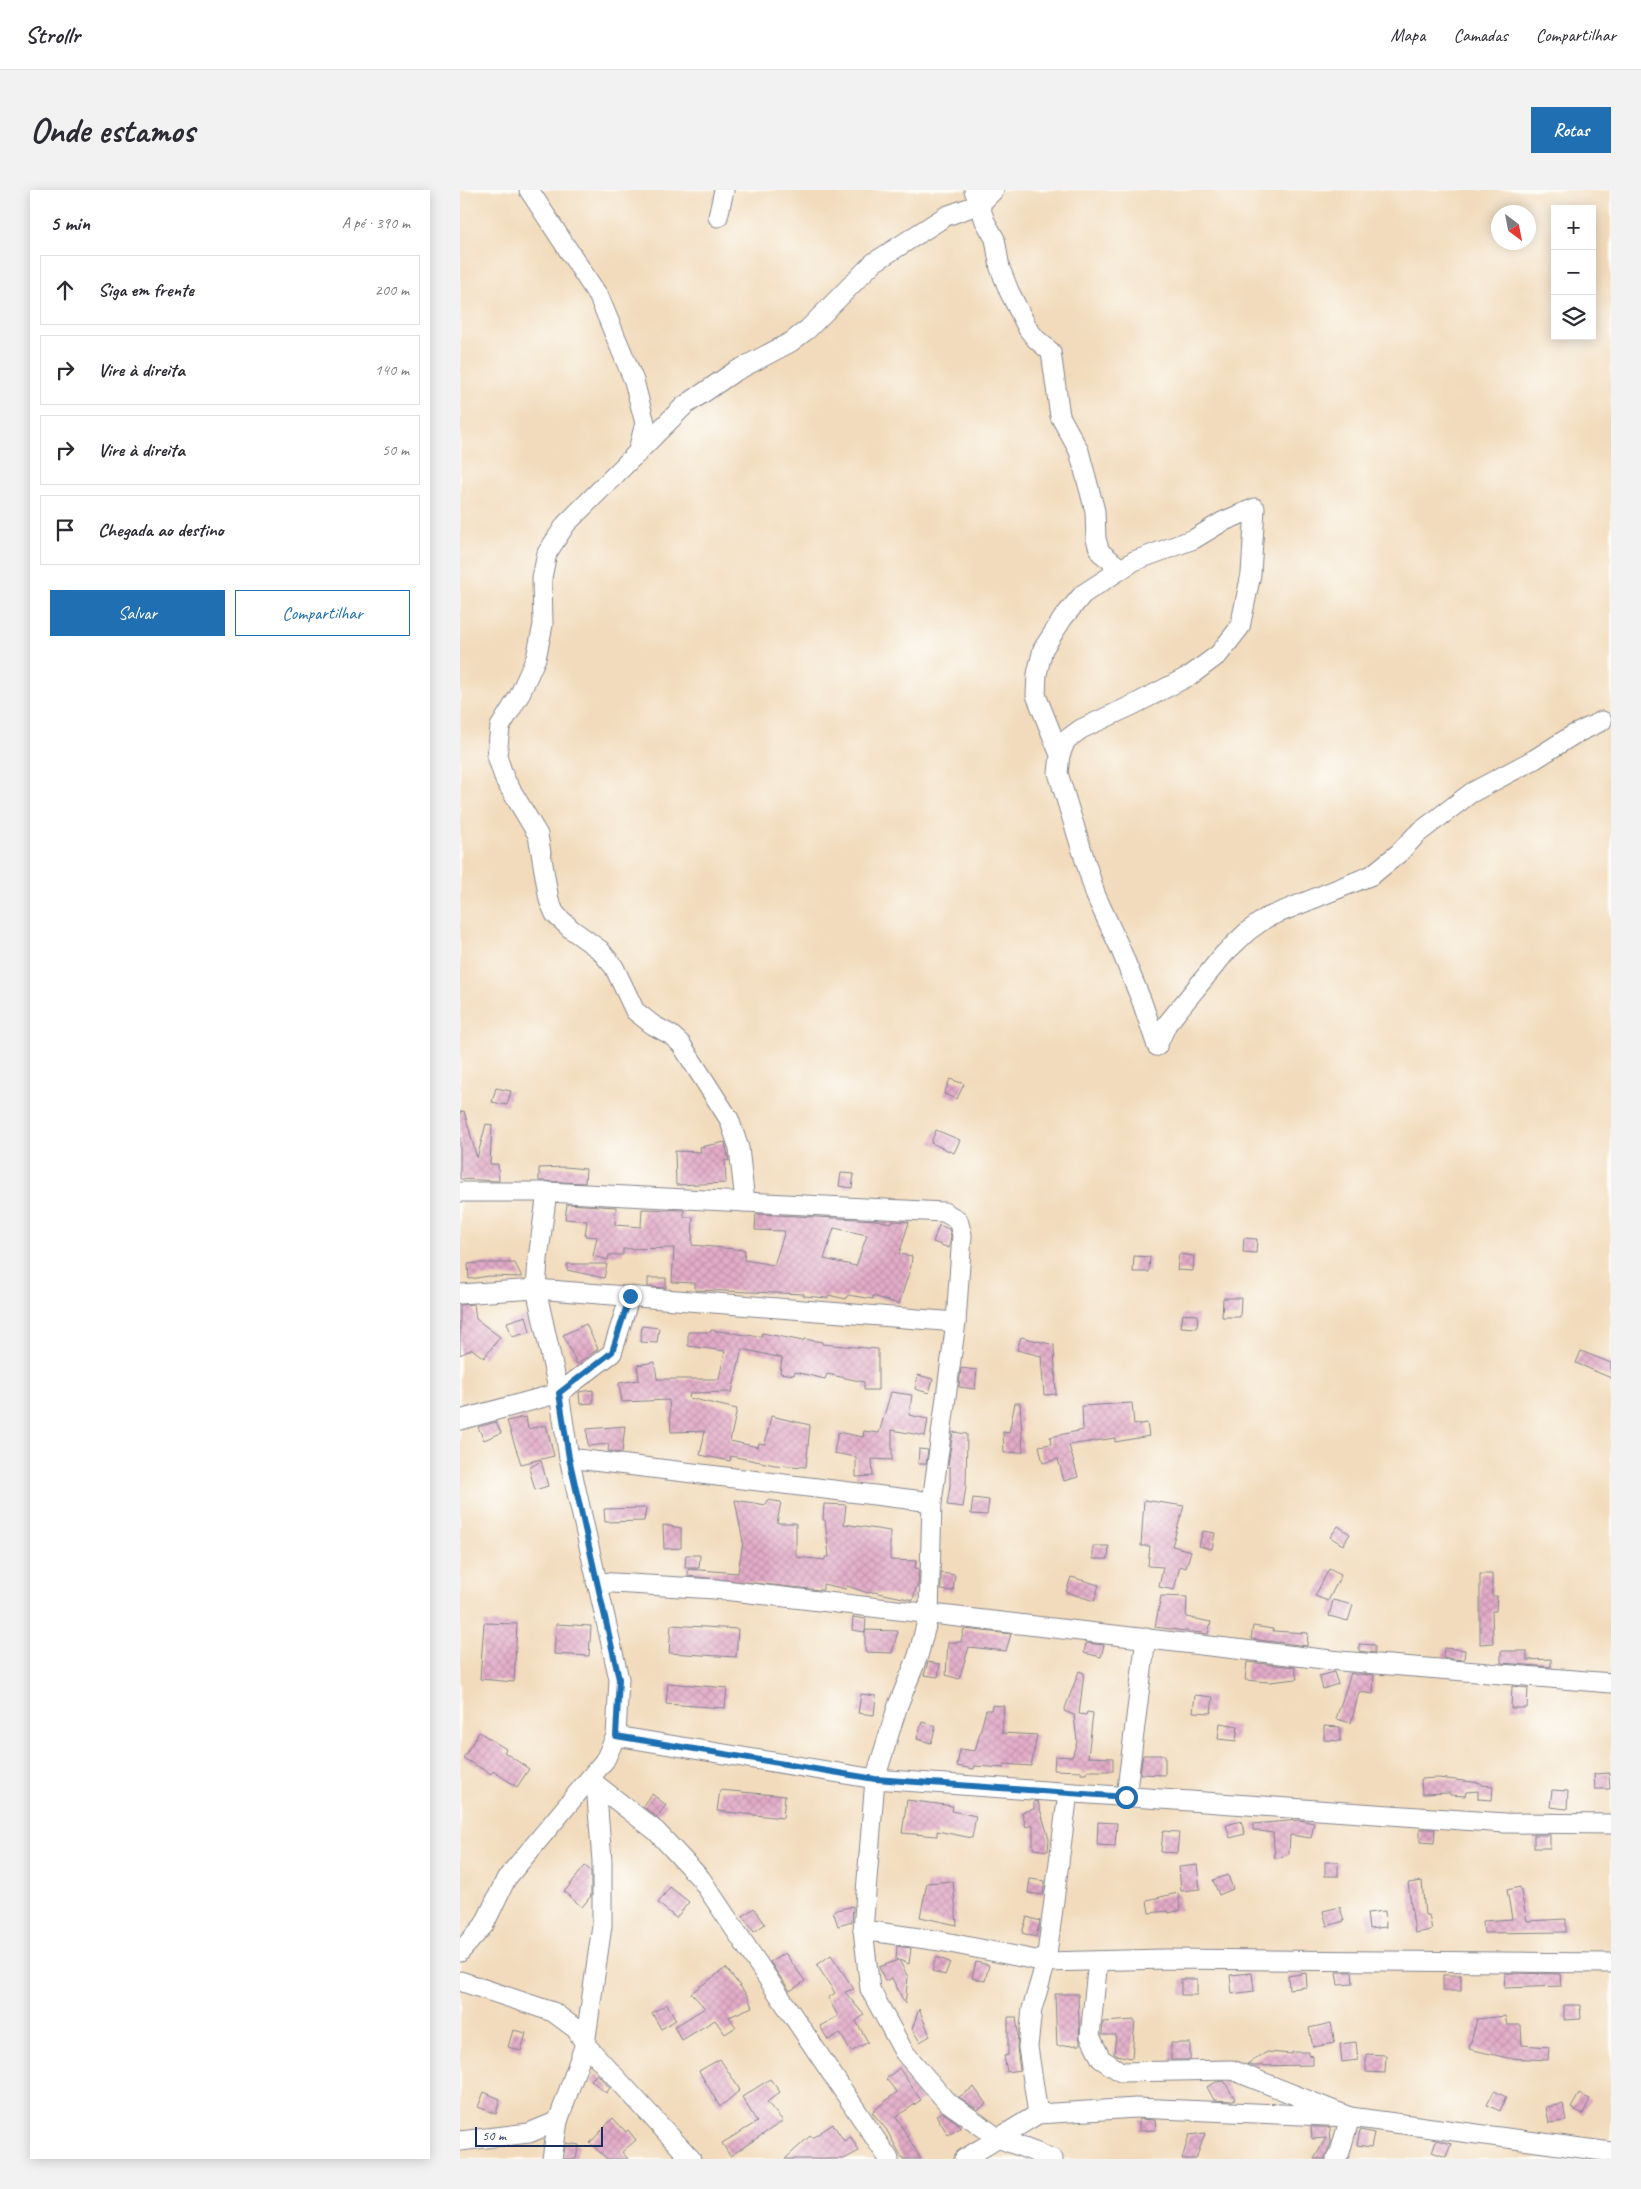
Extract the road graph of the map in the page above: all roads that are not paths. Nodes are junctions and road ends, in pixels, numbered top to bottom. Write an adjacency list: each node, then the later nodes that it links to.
1 (528, 190): 6 (street)
2 (724, 190): 5 (street)
3 (994, 190): 4 (street)
4 (977, 197): 6 (street); 7 (street)
5 (718, 218)
6 (636, 455): 12 (street)
7 (1121, 569): 9 (street); 9 (street)
8 (1602, 721): 9 (street)
9 (1060, 755)
10 (460, 1192): 11 (street)
11 (547, 1192): 12 (street); 13 (street)
12 (745, 1202): 16 (street)
13 (536, 1289): 14 (street); 15 (street); 17 (street)
14 (460, 1294)
15 (630, 1296): 16 (street); 17 (street)
16 (956, 1322): 20 (street)
17 (559, 1393): 18 (street); 19 (street)
18 (460, 1420)
19 (569, 1458): 20 (street); 21 (street)
20 (932, 1502): 22 (street)
21 (596, 1582): 22 (street); 25 (street)
22 (929, 1614): 23 (street); 26 (street)
23 (1146, 1638): 24 (street); 29 (street)
24 (1611, 1683)
25 (616, 1736): 26 (street); 27 (street)
26 (875, 1779): 28 (street); 31 (street)
27 (592, 1782): 32 (street); 37 (street); 46 (street)
28 (1068, 1793): 29 (street); 34 (street)
29 (1126, 1797): 30 (street)
30 (1611, 1824)
31 (864, 1930): 34 (street); 41 (street)
32 (460, 1952)
33 (1098, 1961): 34 (street); 35 (street); 39 (street)
34 (1046, 1962): 38 (street)
35 (1611, 1963)
36 (460, 1982): 37 (street)
37 (585, 2044): 40 (street); 45 (street)
38 (1038, 2114): 39 (street); 41 (street)
39 (1350, 2117): 43 (street); 49 (street)
40 (558, 2121): 42 (street); 44 (street)
41 (998, 2138): 47 (street); 48 (street)
42 (460, 2141)
43 (1611, 2152)
44 (552, 2159)
45 (692, 2159)
46 (889, 2159)
47 (964, 2159)
48 (1053, 2159)
49 (1336, 2159)

